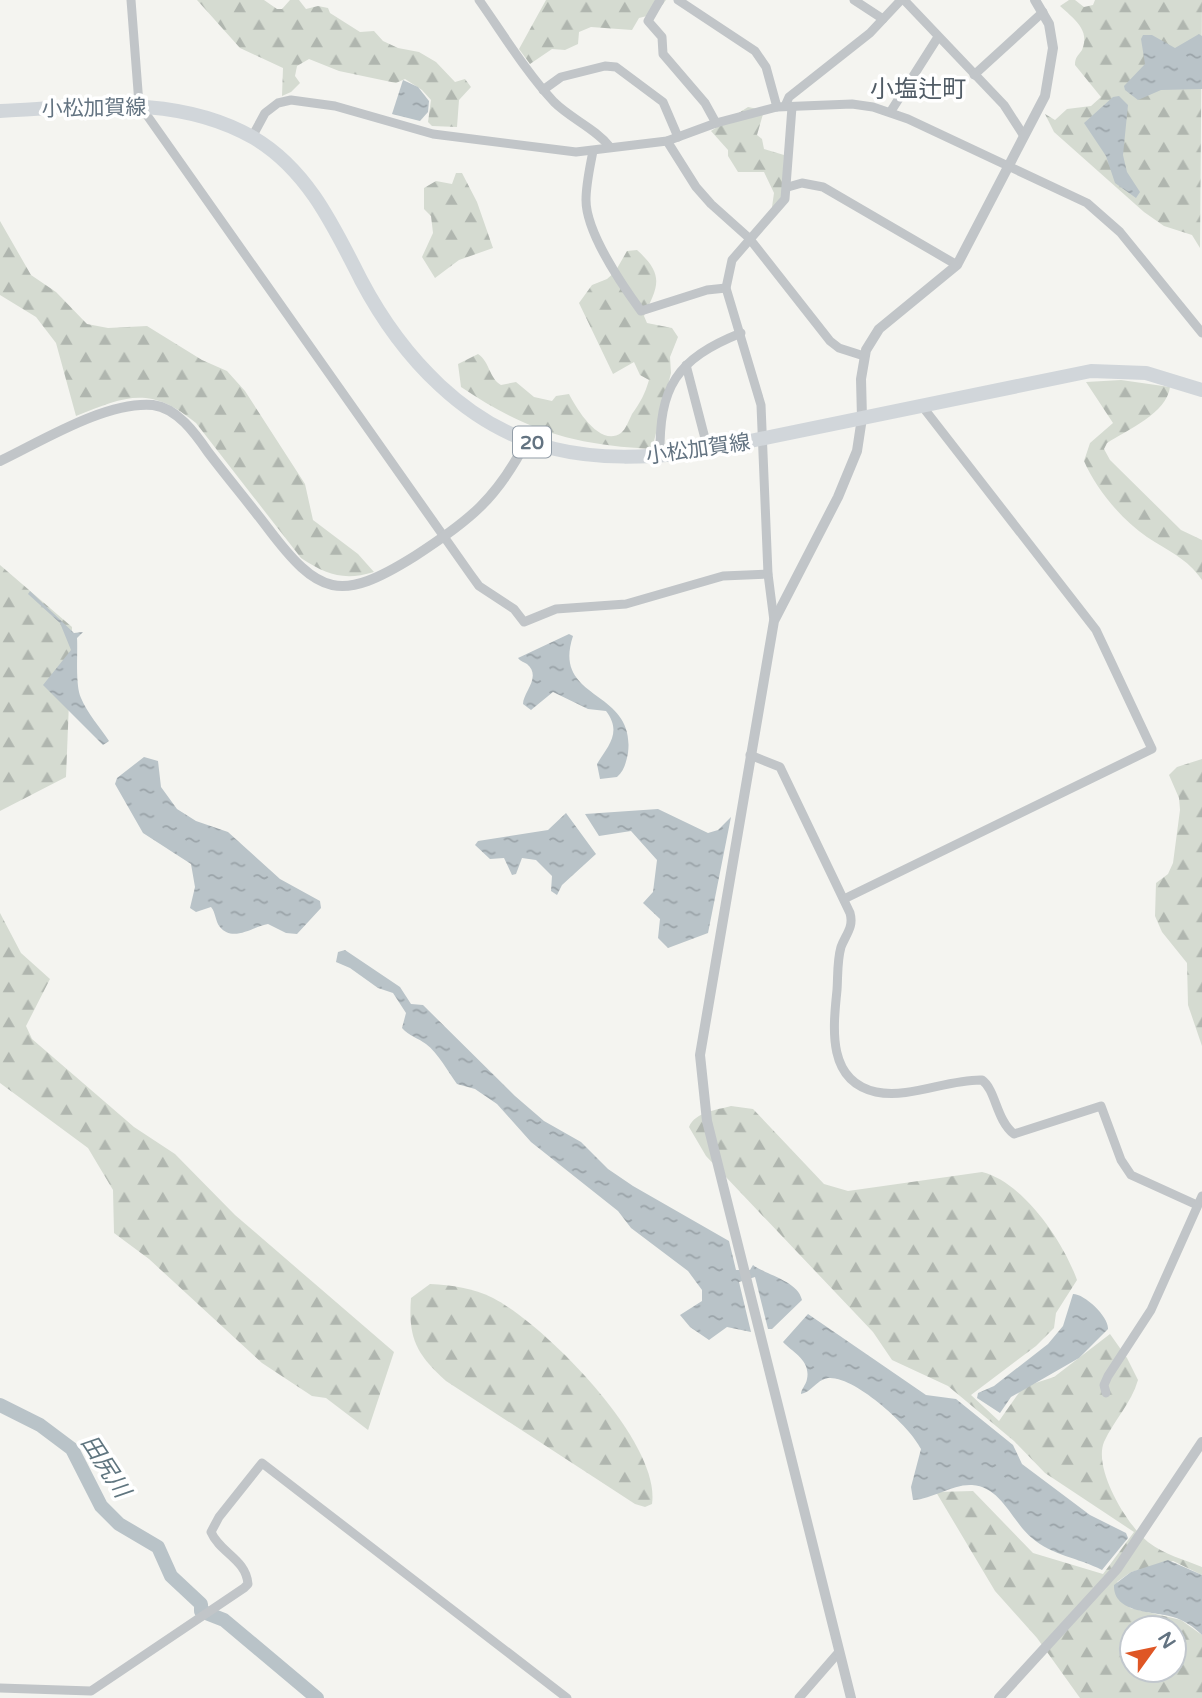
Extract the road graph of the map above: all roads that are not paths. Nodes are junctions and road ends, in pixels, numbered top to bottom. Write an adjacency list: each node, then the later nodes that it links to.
1 (131, 0): 13 (street)
2 (479, 0): 12 (street)
3 (660, 0): 17 (street)
4 (678, 0): 14 (street)
5 (854, 0): 9 (street)
6 (902, 0): 9 (street); 10 (street)
7 (1035, 0): 8 (street)
8 (1043, 12): 11 (street); 18 (street)
9 (883, 19): 14 (street)
10 (938, 37): 11 (street); 16 (street)
11 (974, 75): 18 (street)
12 (543, 90): 20 (street); 22 (street)
13 (139, 104): 15 (main road, 小松加賀線 / 20); 19 (main road, 小松加賀線 / 20); 41 (street)
14 (785, 107): 16 (street); 17 (street); 25 (street)
15 (0, 111)
16 (891, 111): 24 (street)
17 (716, 123): 20 (street)
18 (1024, 135): 24 (street)
19 (252, 137): 23 (street); 37 (main road, 小松加賀線 / 20)
20 (678, 137): 21 (street)
21 (667, 141): 22 (street); 26 (street)
22 (610, 147): 23 (street)
23 (593, 151): 28 (street)
24 (1009, 166): 27 (street); 30 (street)
25 (788, 187): 26 (street); 27 (street)
26 (750, 238): 28 (street); 31 (street)
27 (957, 265): 31 (street)
28 (726, 288): 29 (street)
29 (741, 333): 32 (street); 36 (street)
30 (1202, 333)
31 (864, 356): 35 (street)
32 (687, 365): 38 (street); 39 (street)
33 (1202, 390): 34 (main road, 小松加賀線 / 20)
34 (922, 406): 35 (main road, 小松加賀線 / 20); 45 (street)
35 (862, 418): 36 (main road, 小松加賀線 / 20); 43 (street)
36 (764, 439): 38 (main road, 小松加賀線 / 20); 42 (street)
37 (527, 440): 39 (main road, 小松加賀線 / 20); 41 (street)
38 (708, 450): 39 (main road, 小松加賀線 / 20)
39 (660, 456)
40 (0, 461): 41 (street)
41 (445, 537): 42 (street)
42 (768, 574): 43 (street)
43 (774, 621): 44 (street)
44 (750, 755): 45 (street); 49 (street)
45 (844, 899): 46 (street)
46 (1200, 1201): 47 (street)
47 (1106, 1393)
48 (1202, 1443): 54 (street)
49 (839, 1652): 52 (street); 53 (street)
50 (0, 1688): 51 (street)
51 (567, 1698)
52 (799, 1698)
53 (851, 1698)
54 (999, 1698)

